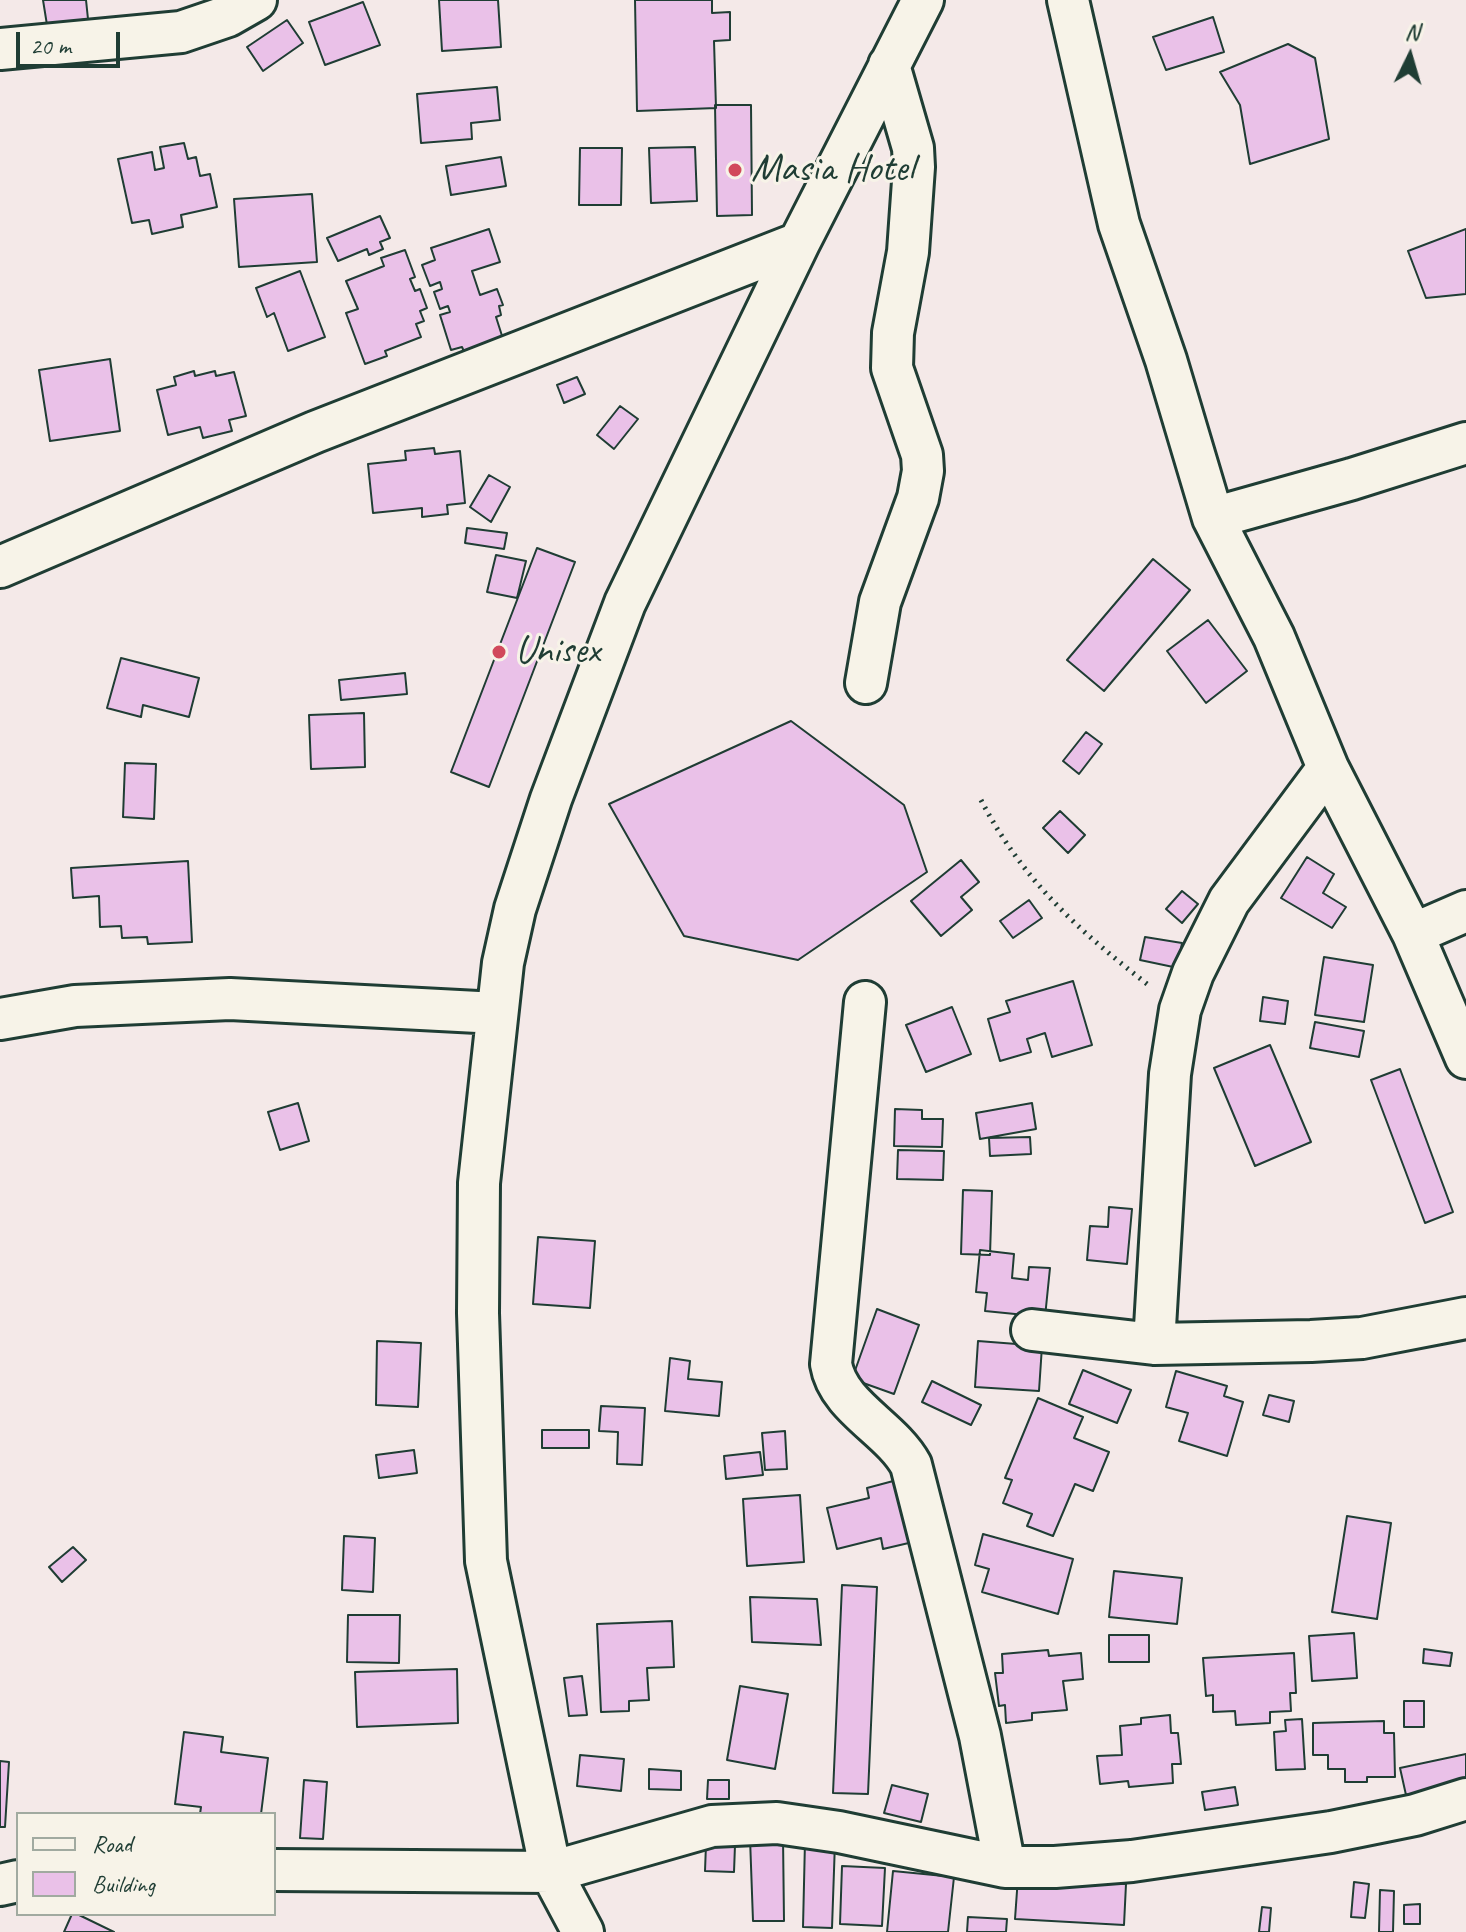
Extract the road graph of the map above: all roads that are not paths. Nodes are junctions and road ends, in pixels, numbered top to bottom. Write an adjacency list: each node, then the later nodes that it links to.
1 (256, 0): 4 (street)
2 (923, 0): 5 (street)
3 (1068, 0): 8 (street)
4 (0, 49)
5 (889, 65): 6 (street); 10 (street)
6 (799, 243): 9 (street); 15 (street)
7 (1466, 443): 8 (street)
8 (1213, 518): 11 (street)
9 (0, 567)
10 (866, 683)
11 (1328, 768): 13 (street); 20 (street)
12 (1466, 911): 13 (street)
13 (1413, 934): 17 (street)
14 (865, 1002): 22 (street)
15 (497, 1013): 16 (street); 24 (street)
16 (0, 1019)
17 (1466, 1058)
18 (1466, 1318): 20 (street)
19 (1032, 1330): 20 (street)
20 (1154, 1344)
21 (1466, 1799): 22 (street)
22 (1005, 1867): 24 (street)
23 (276, 1870): 24 (street)
24 (551, 1872): 25 (street)
25 (583, 1932)

